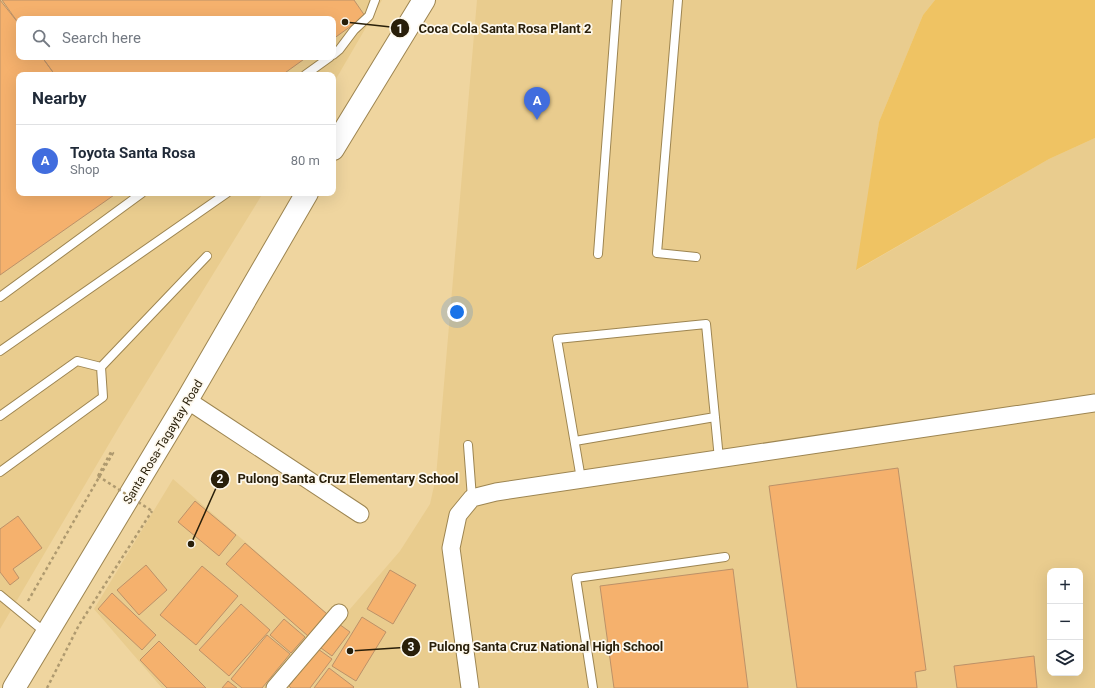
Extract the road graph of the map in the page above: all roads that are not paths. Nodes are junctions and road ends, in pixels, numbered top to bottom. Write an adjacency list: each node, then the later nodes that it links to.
1 (375, 0): 5 (lane)
2 (424, 0): 8 (main road)
3 (617, 0): 12 (lane)
4 (678, 0): 14 (lane)
5 (336, 52)
6 (326, 60): 7 (lane)
7 (308, 72)
8 (336, 139)
9 (138, 196): 15 (lane)
10 (223, 196): 16 (lane)
11 (305, 196): 18 (main road, Santa Rosa-Tagaytay Road)
12 (598, 254)
13 (207, 256): 17 (lane)
14 (696, 257)
15 (0, 297)
16 (0, 351)
17 (101, 367): 20 (lane); 25 (lane)
18 (188, 400): 28 (street); 32 (main road, Santa Rosa-Tagaytay Road)
19 (1095, 403): 24 (street)
20 (0, 416)
21 (715, 417): 22 (lane); 22 (lane); 24 (lane)
22 (575, 441): 26 (lane)
23 (468, 445): 27 (lane)
24 (719, 459): 26 (street)
25 (0, 472)
26 (581, 479): 27 (street)
27 (472, 498): 35 (street)
28 (360, 514)
29 (725, 557): 36 (lane)
30 (0, 595): 32 (lane)
31 (339, 614): 34 (street)
32 (48, 634): 33 (main road, Santa Rosa-Tagaytay Road)
33 (14, 688)
34 (276, 688)
35 (470, 688)
36 (593, 688)

